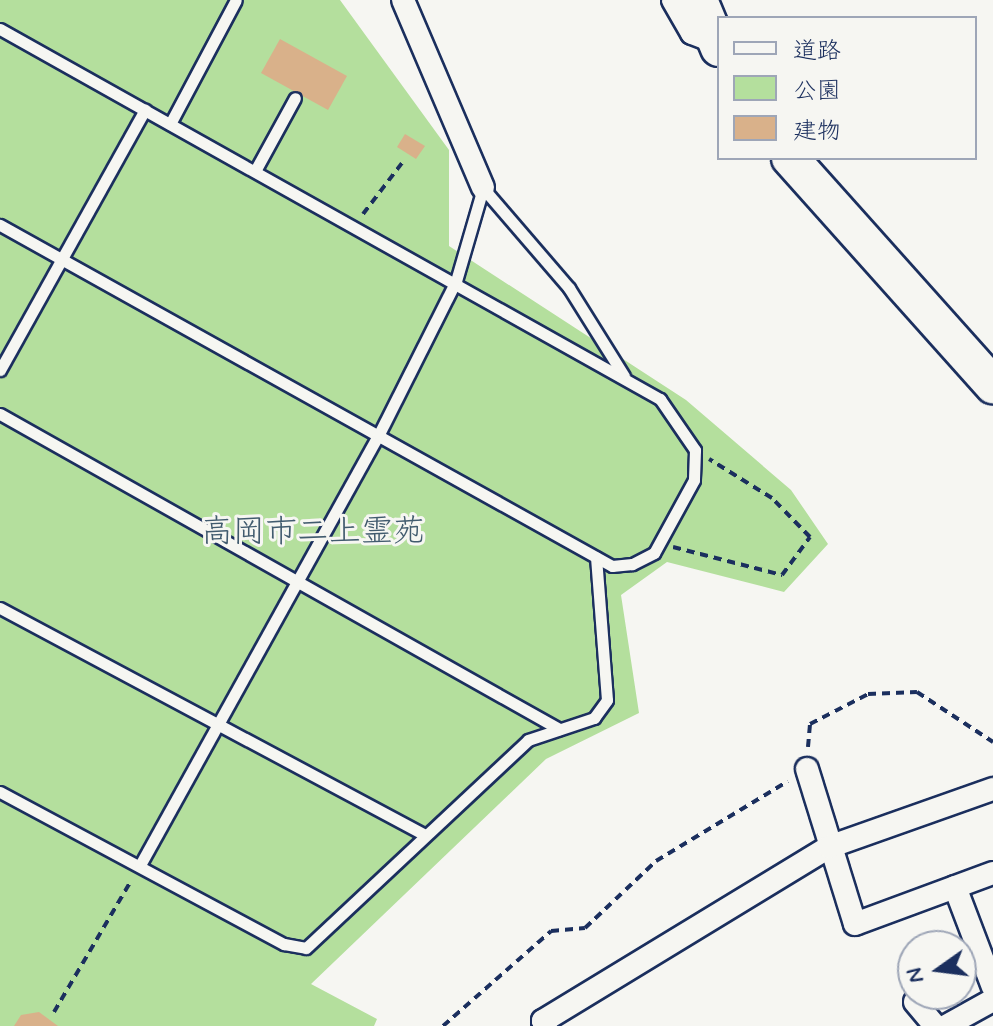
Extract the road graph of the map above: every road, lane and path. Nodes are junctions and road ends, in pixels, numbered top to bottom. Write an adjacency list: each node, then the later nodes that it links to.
1 (236, 0): 9 (lane)
2 (403, 0): 13 (street)
3 (673, 0): 6 (street)
4 (699, 0): 6 (main road)
5 (0, 29): 8 (lane)
6 (717, 45)
7 (295, 98): 12 (lane)
8 (145, 110): 9 (lane); 16 (lane)
9 (170, 124): 12 (lane)
10 (792, 160): 20 (main road)
11 (402, 163): 15 (path)
12 (255, 171): 15 (lane)
13 (483, 188): 17 (lane); 19 (lane)
14 (0, 225): 16 (lane)
15 (354, 225): 17 (lane)
16 (61, 259): 18 (lane); 22 (lane)
17 (456, 281): 19 (lane); 22 (lane)
18 (0, 370)
19 (625, 379): 23 (lane)
20 (993, 385)
21 (0, 414): 26 (lane)
22 (379, 434): 25 (lane); 26 (lane)
23 (695, 450): 24 (lane); 24 (path)
24 (659, 543): 25 (lane)
25 (596, 557): 29 (lane)
26 (297, 582): 28 (lane); 29 (lane)
27 (0, 608): 28 (lane)
28 (218, 727): 34 (lane); 36 (lane)
29 (559, 729): 34 (lane)
30 (993, 742): 31 (path)
31 (807, 769): 35 (street); 43 (path)
32 (993, 789): 35 (street)
33 (0, 792): 36 (lane)
34 (424, 834): 36 (lane)
35 (829, 847): 38 (street); 44 (street)
36 (140, 865): 42 (path)
37 (993, 873): 38 (street)
38 (955, 887): 39 (street)
39 (993, 987)
40 (993, 1000): 46 (street)
41 (922, 1010): 45 (street)
42 (54, 1012)
43 (443, 1026)
44 (546, 1026)
45 (935, 1026)
46 (946, 1026)

